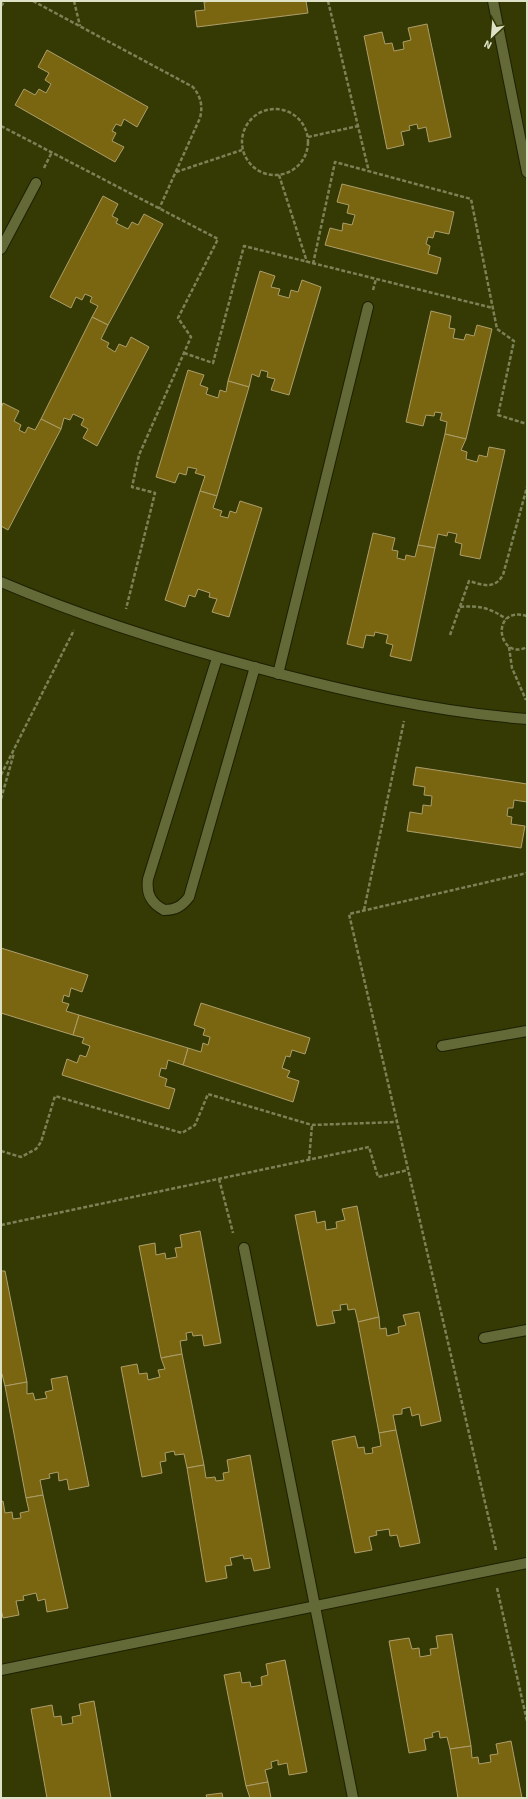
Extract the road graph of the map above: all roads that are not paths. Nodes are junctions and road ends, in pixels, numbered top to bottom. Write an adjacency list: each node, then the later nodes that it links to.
1 (493, 1): 2 (street)
2 (527, 172)
3 (36, 183): 4 (street)
4 (1, 249)
5 (368, 308): 9 (street)
6 (1, 582): 7 (street)
7 (217, 658): 8 (street); 8 (street)
8 (255, 668): 9 (street)
9 (278, 674): 10 (street)
10 (527, 719)
11 (527, 1031): 12 (street)
12 (442, 1046)
13 (244, 1248): 17 (street)
14 (527, 1330): 15 (street)
15 (484, 1338)
16 (527, 1563): 17 (street)
17 (316, 1606): 18 (street); 19 (street)
18 (1, 1670)
19 (353, 1798)

